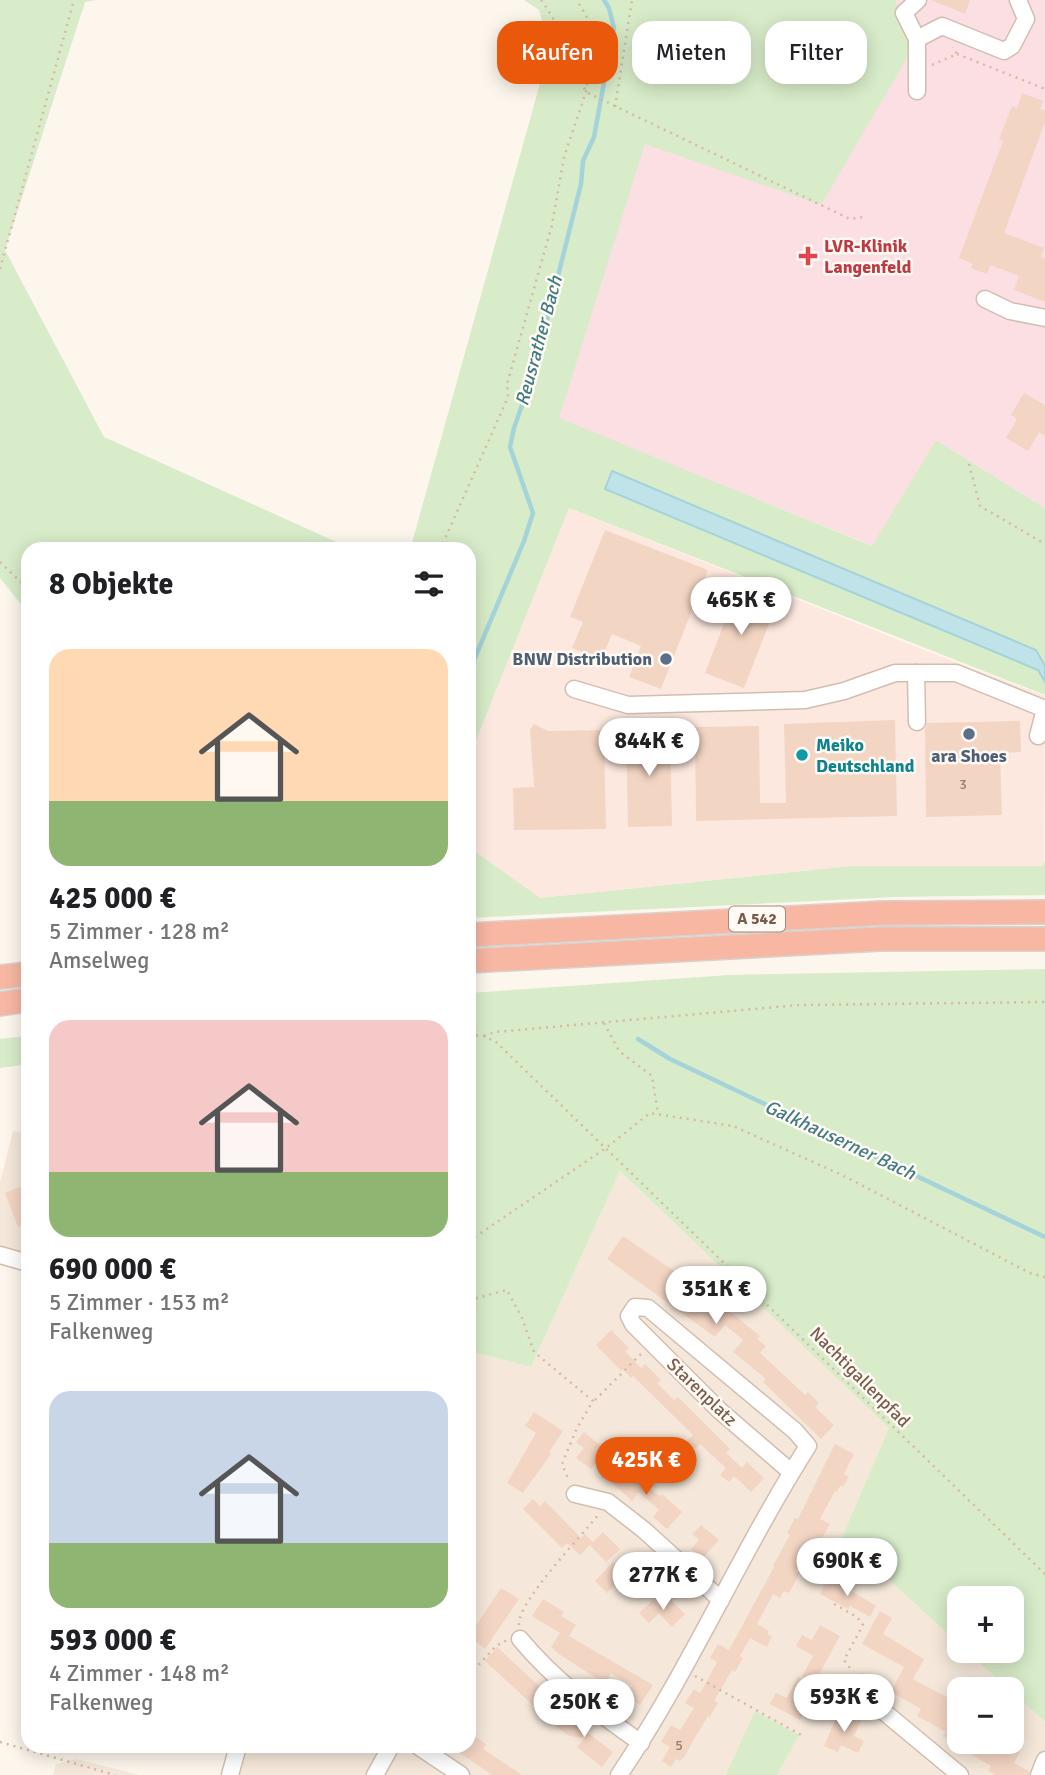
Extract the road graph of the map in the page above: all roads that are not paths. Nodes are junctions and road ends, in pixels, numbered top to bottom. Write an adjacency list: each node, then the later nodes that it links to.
1 (918, 0): 3 (street)
2 (1018, 0): 3 (street)
3 (916, 39): 4 (street)
4 (917, 91)
5 (985, 299): 6 (street)
6 (1045, 318)
7 (916, 673): 8 (street); 9 (street); 10 (street)
8 (575, 689)
9 (1045, 709): 11 (street)
10 (916, 722)
11 (1038, 736)
12 (1045, 912): 13 (highway, A 542)
13 (476, 935)
14 (1045, 939): 15 (highway, A 542)
15 (476, 961)
16 (21, 975): 17 (highway)
17 (0, 977)
18 (21, 1001): 19 (highway)
19 (0, 1004)
20 (0, 1255): 21 (street)
21 (21, 1261)
22 (791, 1472): 22 (street, Starenplatz); 24 (street)
23 (575, 1494): 24 (street)
24 (721, 1600): 27 (street)
25 (520, 1639): 27 (street)
26 (862, 1683): 36 (street)
27 (641, 1743): 35 (street)
28 (236, 1753): 32 (street)
29 (387, 1753): 33 (street)
30 (428, 1753): 34 (street)
31 (1045, 1760): 37 (street)
32 (230, 1775)
33 (375, 1775)
34 (461, 1775)
35 (619, 1775)
36 (960, 1775)
37 (1039, 1775)

